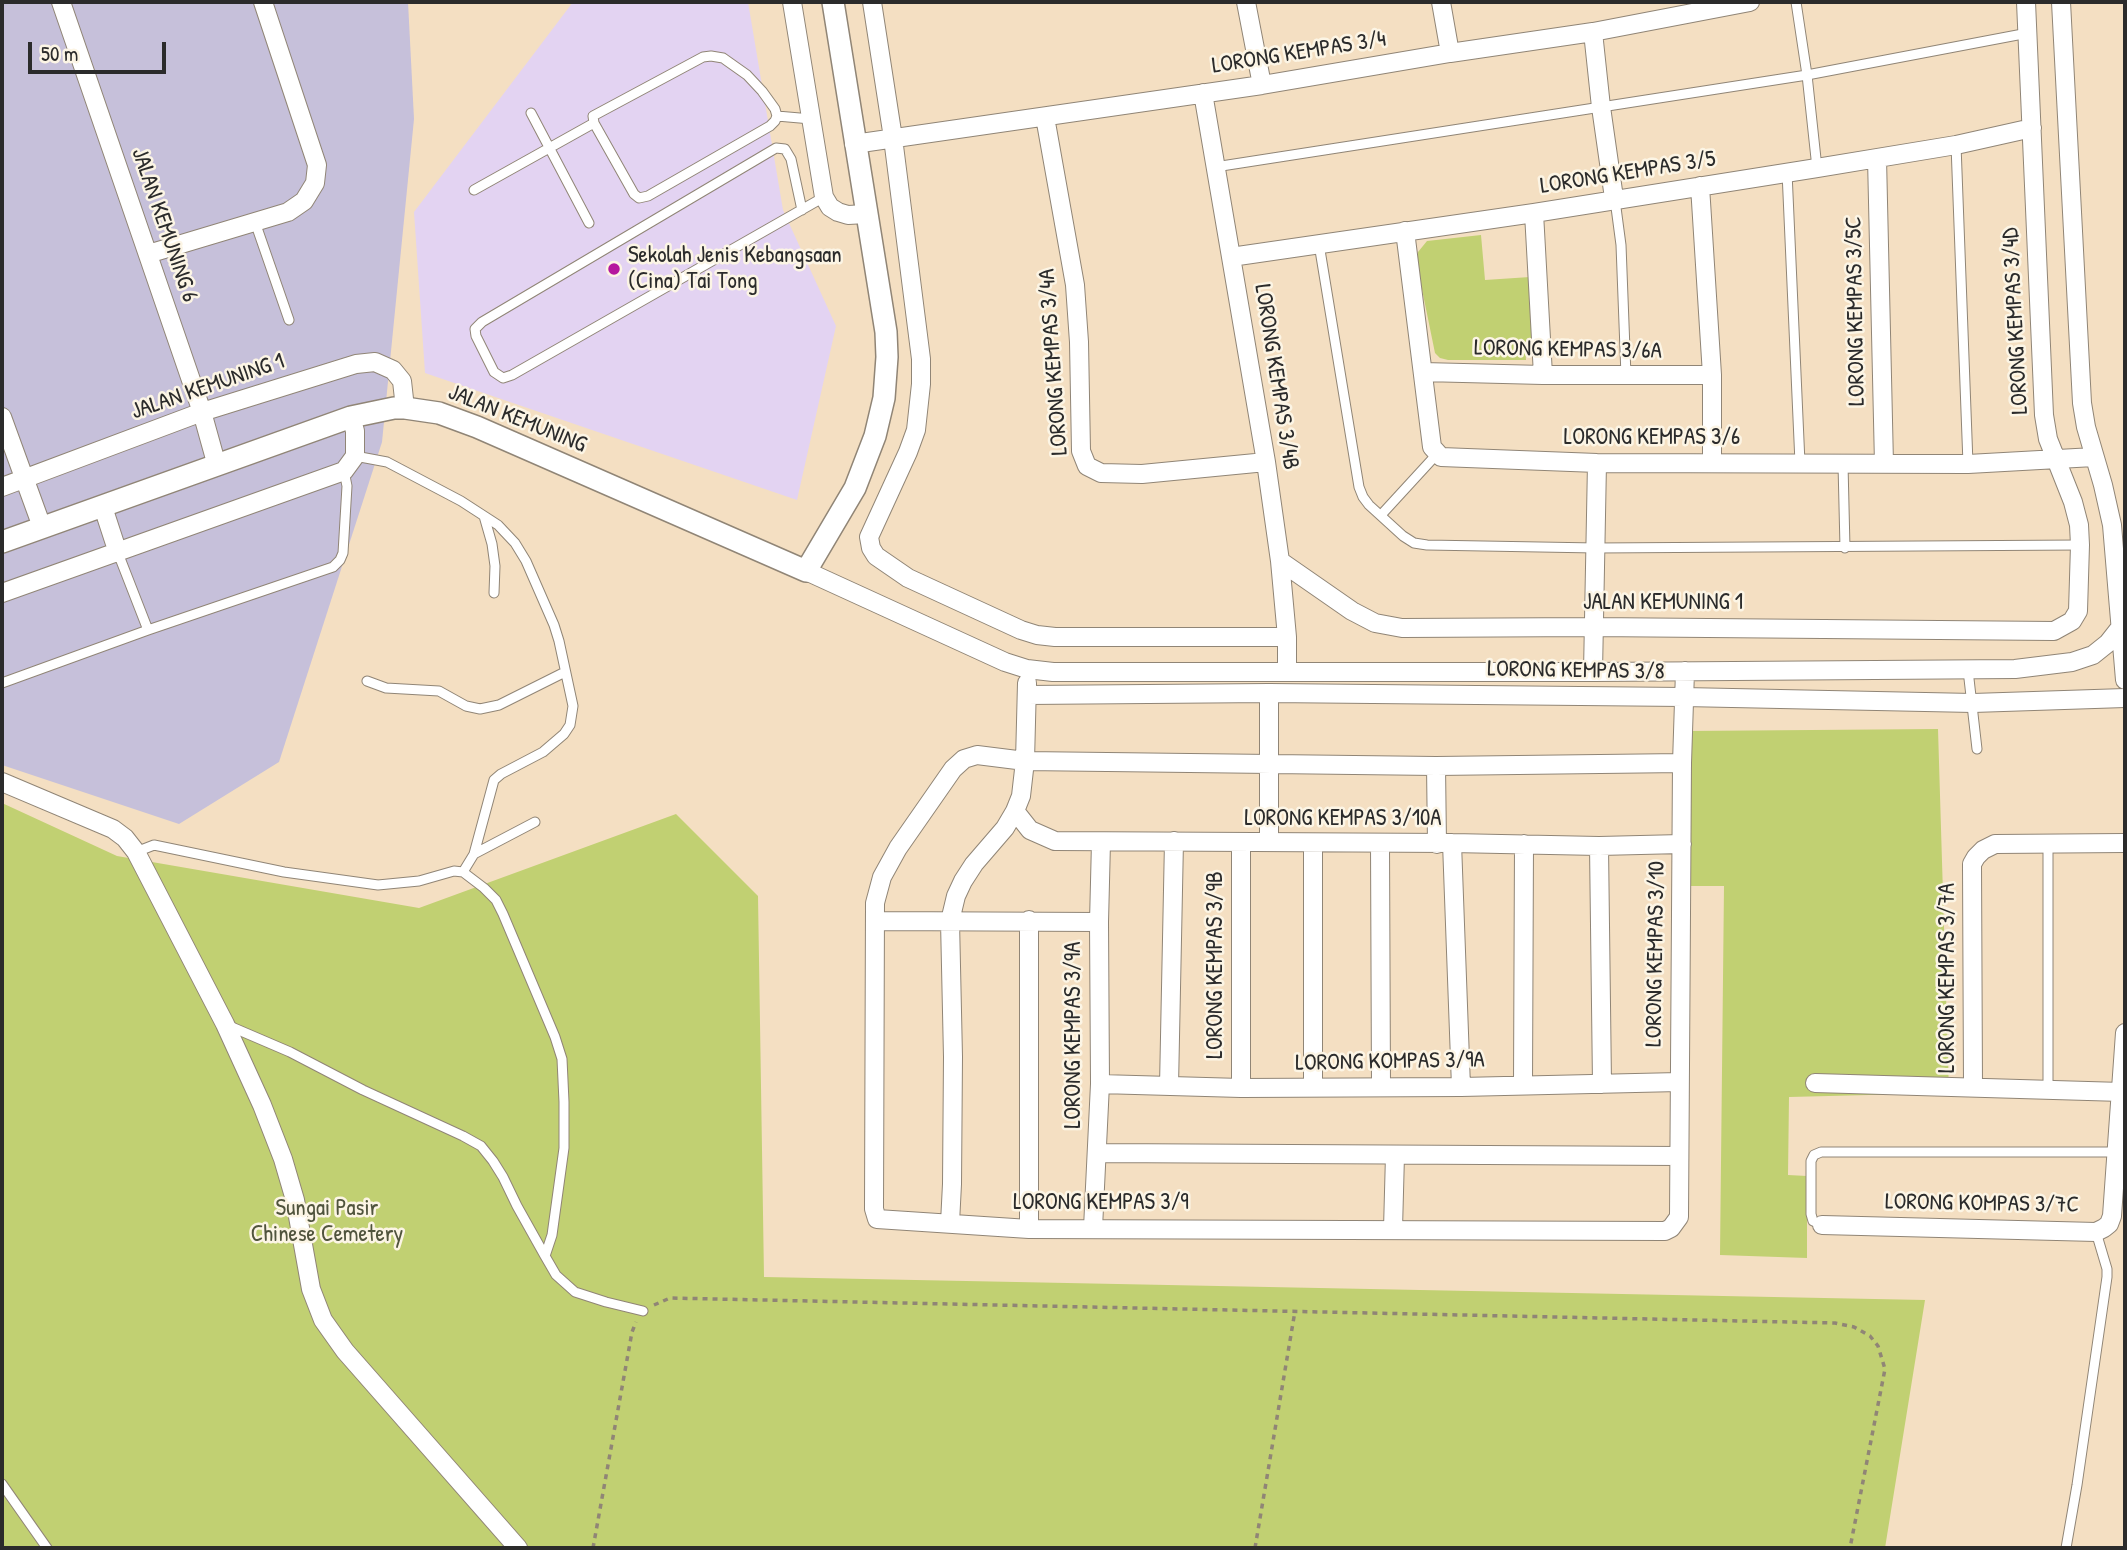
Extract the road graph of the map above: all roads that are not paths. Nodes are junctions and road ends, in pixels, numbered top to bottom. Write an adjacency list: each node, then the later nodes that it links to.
1 (61, 2): 44 (street, JALAN KEMUNING 6)
2 (263, 2): 40 (street)
3 (792, 2): 22 (street)
4 (833, 2): 26 (street)
5 (872, 2): 25 (street)
6 (1246, 2): 16 (street)
7 (1441, 2): 14 (street)
8 (1750, 2): 12 (street, LORONG KEMPAS 3/4)
9 (1797, 2): 15 (lane)
10 (2026, 2): 13 (street, LORONG KEMPAS 3/4D)
11 (2061, 2): 57 (street)
12 (1593, 32): 14 (street, LORONG KEMPAS 3/4); 18 (street)
13 (2028, 33): 15 (lane); 24 (street, LORONG KEMPAS 3/4D)
14 (1450, 53): 16 (street, LORONG KEMPAS 3/4)
15 (1807, 75): 18 (lane); 31 (lane)
16 (1262, 85): 17 (street, LORONG KEMPAS 3/4)
17 (1203, 93): 21 (street, LORONG KEMPAS 3/4); 30 (street, LORONG KEMPAS 3/4B)
18 (1601, 107): 30 (lane); 36 (street)
19 (531, 113): 28 (lane)
20 (777, 116): 22 (lane); 23 (lane); 23 (lane)
21 (1045, 117): 25 (street, LORONG KEMPAS 3/4); 59 (street, LORONG KEMPAS 3/4A)
22 (811, 118): 35 (street)
23 (594, 123): 28 (lane)
24 (2032, 128): 27 (street, LORONG KEMPAS 3/5); 58 (street, LORONG KEMPAS 3/4D)
25 (893, 138): 26 (street, LORONG KEMPAS 3/4); 87 (street)
26 (854, 144): 39 (street)
27 (1956, 145): 29 (street, LORONG KEMPAS 3/5); 65 (lane)
28 (550, 147): 34 (lane); 41 (lane)
29 (1877, 158): 31 (street, LORONG KEMPAS 3/5); 64 (street, LORONG KEMPAS 3/5C)
30 (1215, 167): 45 (street, LORONG KEMPAS 3/4B)
31 (1817, 168): 32 (street, LORONG KEMPAS 3/5)
32 (1787, 172): 33 (street, LORONG KEMPAS 3/5); 62 (lane)
33 (1700, 186): 36 (street, LORONG KEMPAS 3/5); 50 (street)
34 (474, 190)
35 (824, 197): 37 (lane); 39 (street)
36 (1615, 198): 38 (street, LORONG KEMPAS 3/5); 49 (lane)
37 (802, 210): 37 (lane)
38 (1534, 212): 42 (street, LORONG KEMPAS 3/5); 48 (street)
39 (866, 214): 80 (street)
40 (255, 222): 44 (street); 46 (lane)
41 (589, 223)
42 (1405, 231): 43 (street, LORONG KEMPAS 3/5); 47 (street)
43 (1319, 244): 45 (street, LORONG KEMPAS 3/5); 72 (lane)
44 (148, 254): 52 (street, JALAN KEMUNING 6)
45 (1231, 257): 59 (street, LORONG KEMPAS 3/4B)
46 (289, 320)
47 (1423, 372): 48 (street, LORONG KEMPAS 3/6A); 55 (street)
48 (1543, 375): 49 (street, LORONG KEMPAS 3/6A)
49 (1626, 376): 50 (street, LORONG KEMPAS 3/6A)
50 (1712, 376): 61 (street)
51 (405, 408): 52 (street, JALAN KEMUNING 1); 54 (street, JALAN KEMUNING); 80 (street, JALAN KEMUNING)
52 (202, 412): 66 (street, JALAN KEMUNING 6); 68 (street, JALAN KEMUNING 1)
53 (2, 417): 68 (street)
54 (351, 417): 56 (street); 66 (street, JALAN KEMUNING)
55 (1437, 454): 60 (street, LORONG KEMPAS 3/6); 72 (lane)
56 (355, 456): 67 (street); 71 (lane)
57 (2094, 457): 58 (street, LORONG KEMPAS 3/6); 85 (street)
58 (2056, 458): 65 (street, LORONG KEMPAS 3/6); 75 (street, LORONG KEMPAS 3/4D)
59 (1265, 462): 79 (street, LORONG KEMPAS 3/4B)
60 (1597, 463): 61 (street, LORONG KEMPAS 3/6); 76 (street)
61 (1712, 463): 62 (street, LORONG KEMPAS 3/6)
62 (1800, 463): 63 (street, LORONG KEMPAS 3/6)
63 (1843, 464): 64 (street, LORONG KEMPAS 3/6); 77 (lane)
64 (1884, 464): 65 (street, LORONG KEMPAS 3/6)
65 (1968, 464)
66 (217, 466): 70 (street, JALAN KEMUNING)
67 (344, 471): 78 (street); 86 (lane)
68 (24, 478): 69 (street, JALAN KEMUNING 1); 73 (street)
69 (2, 487)
70 (103, 507): 73 (street, JALAN KEMUNING); 78 (street)
71 (484, 516): 82 (lane); 92 (lane)
72 (1381, 516): 76 (lane)
73 (42, 527): 74 (street, JALAN KEMUNING)
74 (2, 542)
75 (2080, 545): 77 (lane); 84 (street, LORONG KEMPAS 3/4D)
76 (1596, 548): 77 (lane); 83 (street)
77 (1845, 548)
78 (118, 553): 81 (street); 86 (lane)
79 (1280, 561): 83 (street, JALAN KEMUNING 1); 87 (street, LORONG KEMPAS 3/4B)
80 (806, 571): 88 (street)
81 (2, 593)
82 (494, 593)
83 (1593, 627): 84 (street, JALAN KEMUNING 1); 93 (street)
84 (2064, 628)
85 (2119, 629): 89 (street); 94 (street)
86 (148, 630): 96 (lane)
87 (1287, 638): 90 (street, LORONG KEMPAS 3/4B)
88 (1027, 669): 90 (street); 98 (street)
89 (1968, 670): 91 (street); 101 (lane)
90 (1287, 671): 93 (street)
91 (1685, 671): 93 (street); 99 (street, LORONG KEMPAS 3/10)
92 (565, 672): 95 (lane); 123 (lane)
93 (1593, 672)
94 (2125, 680)
95 (367, 681)
96 (2, 683)
97 (1269, 693): 98 (street, LORONG KEMPAS 3/8); 99 (street, LORONG KEMPAS 3/8); 105 (street)
98 (1027, 695): 103 (street)
99 (1684, 696): 101 (street, LORONG KEMPAS 3/8); 104 (street, LORONG KEMPAS 3/10)
100 (2125, 698): 101 (street, LORONG KEMPAS 3/8)
101 (1973, 703): 102 (lane)
102 (1977, 749)
103 (1025, 761): 105 (street, LORONG KEMPAS 3/9); 108 (street); 126 (street, LORONG KEMPAS 3/9)
104 (1682, 763): 106 (street, LORONG KEMPAS 3/9); 120 (street, LORONG KEMPAS 3/10)
105 (1269, 764): 106 (street, LORONG KEMPAS 3/9); 112 (street)
106 (1436, 766): 115 (street)
107 (2, 782): 122 (street)
108 (1015, 811): 111 (street, LORONG KEMPAS 3/10A); 127 (street)
109 (535, 822): 123 (lane)
110 (1174, 841): 111 (street, LORONG KEMPAS 3/10A); 113 (street, LORONG KEMPAS 3/10A); 136 (street)
111 (1101, 842): 128 (street, LORONG KEMPAS 3/9A)
112 (1269, 842): 113 (street, LORONG KEMPAS 3/10A); 114 (street, LORONG KEMPAS 3/10A)
113 (1241, 843): 141 (street, LORONG KEMPAS 3/9B)
114 (1313, 843): 118 (street, LORONG KEMPAS 3/10A); 138 (street)
115 (1445, 843): 118 (street, LORONG KEMPAS 3/10A); 119 (street, LORONG KEMPAS 3/10A); 140 (street)
116 (2048, 843): 117 (street, LORONG KEMPAS 3/7A); 137 (street, LORONG KEMPAS 3/7A); 142 (lane)
117 (2125, 843)
118 (1380, 844): 139 (street)
119 (1524, 844): 121 (street, LORONG KEMPAS 3/10A); 134 (street)
120 (1682, 844): 121 (street, LORONG KEMPAS 3/10A); 131 (street, LORONG KEMPAS 3/10)
121 (1599, 846): 135 (street)
122 (136, 852): 124 (lane); 129 (street)
123 (474, 854): 124 (lane)
124 (463, 872): 155 (lane)
125 (1029, 920): 127 (street); 128 (street); 151 (street)
126 (875, 921): 127 (street); 148 (street, LORONG KEMPAS 3/9)
127 (950, 921): 148 (street)
128 (1099, 922): 133 (street, LORONG KEMPAS 3/9A)
129 (225, 1024): 155 (lane); 159 (street)
130 (2125, 1033): 143 (street, LORONG KOMPAS 3/7C)
131 (1679, 1082): 135 (street, LORONG KOMPAS 3/9A); 147 (street, LORONG KEMPAS 3/10)
132 (1815, 1083): 137 (street)
133 (1100, 1084): 136 (street, LORONG KOMPAS 3/9A); 145 (street, LORONG KEMPAS 3/9A)
134 (1523, 1084): 135 (street, LORONG KOMPAS 3/9A); 140 (street, LORONG KOMPAS 3/9A)
135 (1602, 1084)
136 (1169, 1086): 141 (street, LORONG KOMPAS 3/9A)
137 (1973, 1086): 142 (street)
138 (1313, 1087): 139 (street, LORONG KOMPAS 3/9A); 141 (street, LORONG KOMPAS 3/9A)
139 (1381, 1087): 140 (street, LORONG KOMPAS 3/9A)
140 (1461, 1087)
141 (1241, 1088)
142 (2048, 1088): 143 (street)
143 (2122, 1091): 144 (street, LORONG KOMPAS 3/7C)
144 (2118, 1152): 149 (lane); 154 (street, LORONG KOMPAS 3/7C)
145 (1098, 1153): 146 (street); 150 (street, LORONG KEMPAS 3/9A)
146 (1395, 1155): 147 (street); 152 (street)
147 (1679, 1156): 153 (street, LORONG KEMPAS 3/10)
148 (950, 1223): 151 (street, LORONG KEMPAS 3/9)
149 (1822, 1225): 154 (street, LORONG KOMPAS 3/7C)
150 (1093, 1228): 151 (street, LORONG KEMPAS 3/9); 152 (street, LORONG KEMPAS 3/9)
151 (1030, 1229)
152 (1393, 1229): 153 (street, LORONG KEMPAS 3/9)
153 (1665, 1231)
154 (2096, 1232): 160 (lane)
155 (545, 1256): 156 (lane)
156 (643, 1311)
157 (2, 1484): 158 (lane)
158 (47, 1548)
159 (518, 1548)
160 (2066, 1548)

